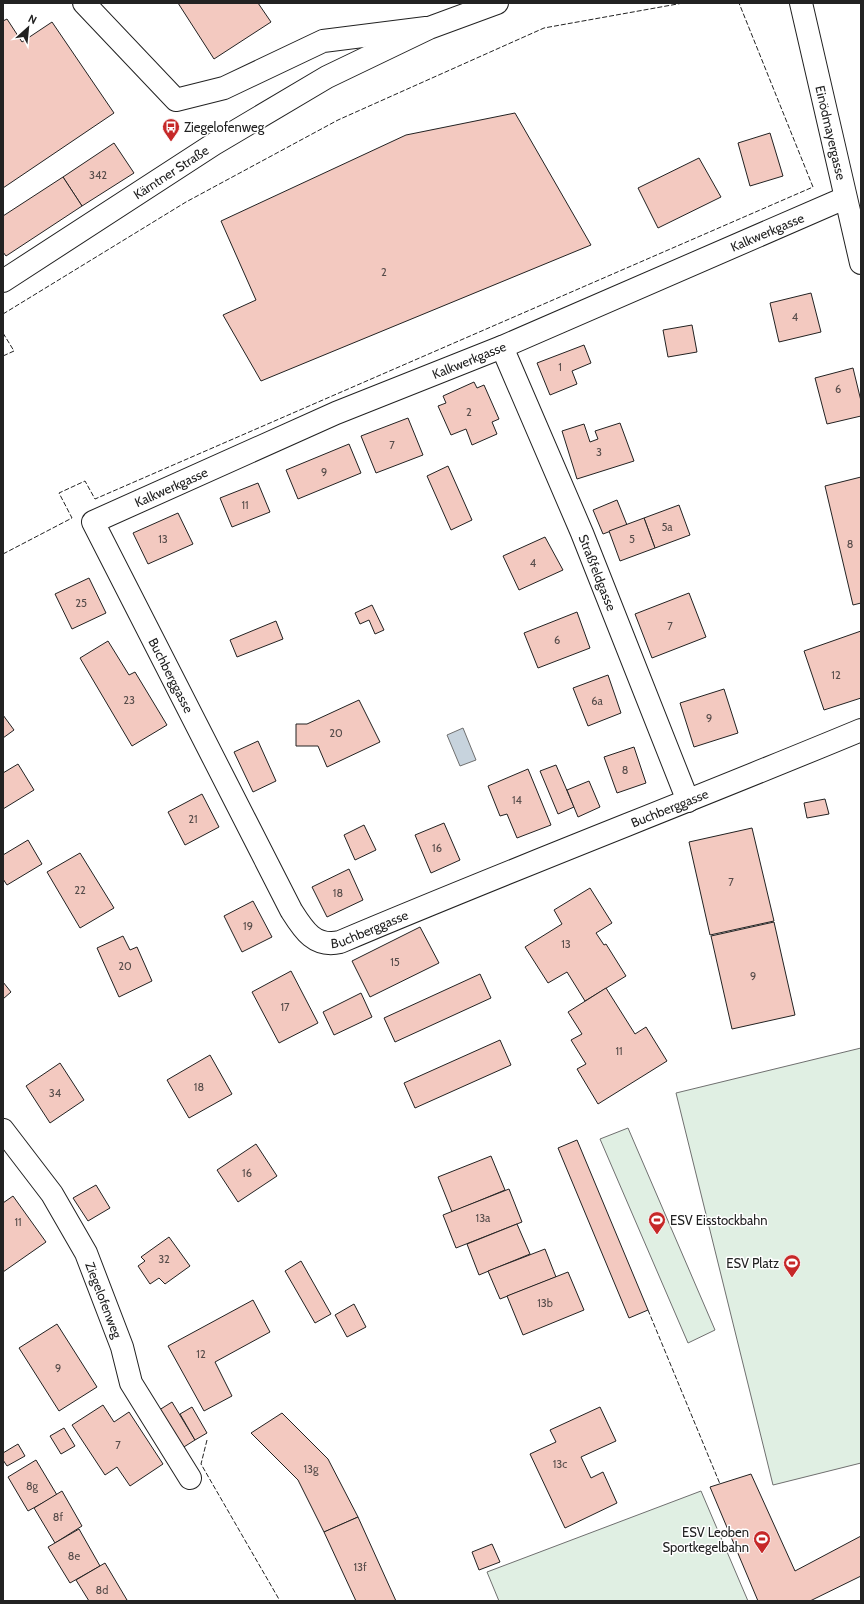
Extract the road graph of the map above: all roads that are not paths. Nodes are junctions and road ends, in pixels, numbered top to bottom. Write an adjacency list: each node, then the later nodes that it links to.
1 (84, 3): 4 (street)
2 (497, 3): 4 (street, Kärntner Straße)
3 (801, 3): 5 (street, Einödmayergasse)
4 (429, 28): 7 (street, Kärntner Straße)
5 (845, 198): 6 (street, Einödmayergasse); 8 (street, Kalkwerkgasse)
6 (861, 263)
7 (3, 281)
8 (502, 347): 9 (street, Kalkwerkgasse); 11 (street, Straßfeldgasse)
9 (93, 522): 11 (street, Buchberggasse)
10 (861, 730): 11 (street, Buchberggasse)
11 (688, 801)
12 (3, 1130): 13 (street, Ziegelofenweg)
13 (190, 1478)

